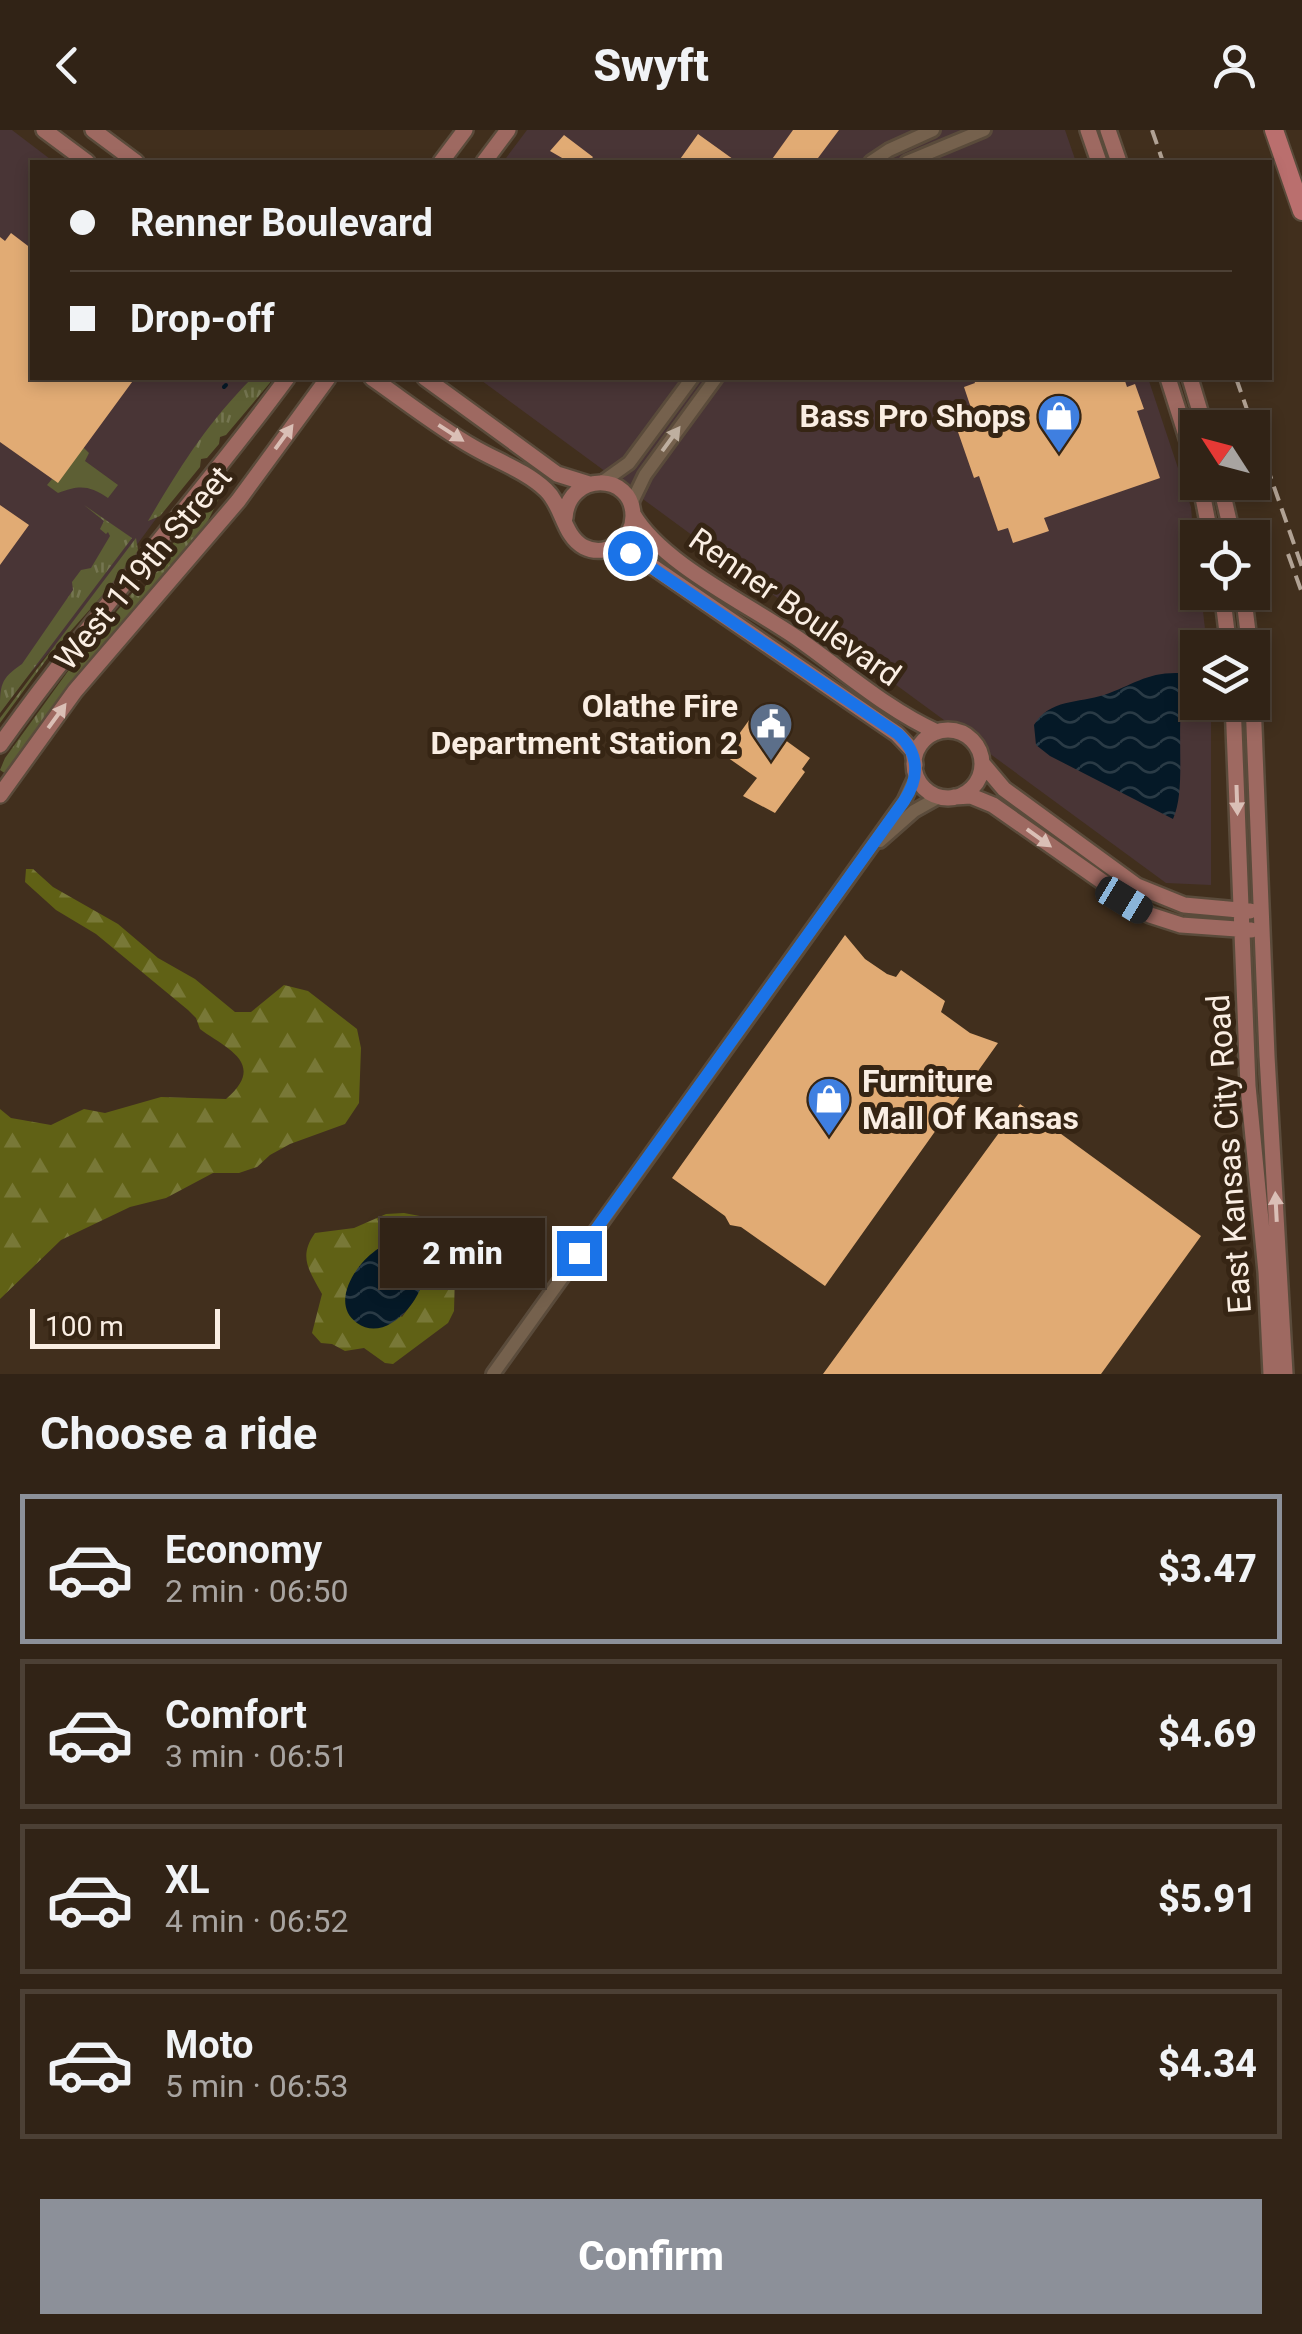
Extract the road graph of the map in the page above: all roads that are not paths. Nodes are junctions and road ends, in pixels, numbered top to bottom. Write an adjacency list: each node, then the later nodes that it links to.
1 (44, 130): 10 (main road)
2 (93, 130): 11 (main road)
3 (465, 130): 12 (main road)
4 (508, 130): 13 (main road)
5 (933, 130): 14 (street)
6 (984, 130): 15 (street)
7 (1088, 130): 16 (main road)
8 (1108, 130): 17 (main road)
9 (1274, 130): 18 (highway)
10 (84, 160)
11 (133, 160)
12 (442, 160)
13 (486, 160)
14 (875, 160)
15 (912, 160)
16 (1098, 160)
17 (1118, 160)
18 (1302, 210)
19 (284, 380): 36 (main road, West 119th Street)
20 (327, 380): 39 (main road, West 119th Street, one-way to 20)
21 (375, 380): 31 (main road, one-way to 31)
22 (428, 380): 29 (main road)
23 (691, 380): 29 (street)
24 (715, 380): 30 (street, one-way to 24)
25 (1169, 380): 28 (main road)
26 (1191, 380): 27 (main road)
27 (1200, 410)
28 (1180, 416)
29 (595, 483): 30 (main road); 31 (main road)
30 (632, 509): 32 (main road); 35 (main road, Renner Boulevard)
31 (565, 518): 32 (main road)
32 (609, 549): 38 (main road, Renner Boulevard)
33 (1233, 720): 42 (main road, East Kansas City Road, one-way to 42)
34 (1254, 720): 43 (main road, East Kansas City Road)
35 (937, 732): 37 (main road); 38 (main road)
36 (0, 745)
37 (982, 763): 40 (main road); 42 (main road)
38 (916, 770): 40 (main road); 41 (street)
39 (0, 794)
40 (946, 797): 41 (street); 44 (main road, one-way to 44)
41 (861, 861): 46 (street)
42 (1241, 910): 43 (main road); 44 (main road, East Kansas City Road)
43 (1263, 912): 45 (main road, East Kansas City Road)
44 (1242, 930): 45 (main road); 47 (main road, East Kansas City Road)
45 (1264, 931): 48 (main road, East Kansas City Road, one-way to 45)
46 (493, 1374)
47 (1271, 1374)
48 (1285, 1374)

